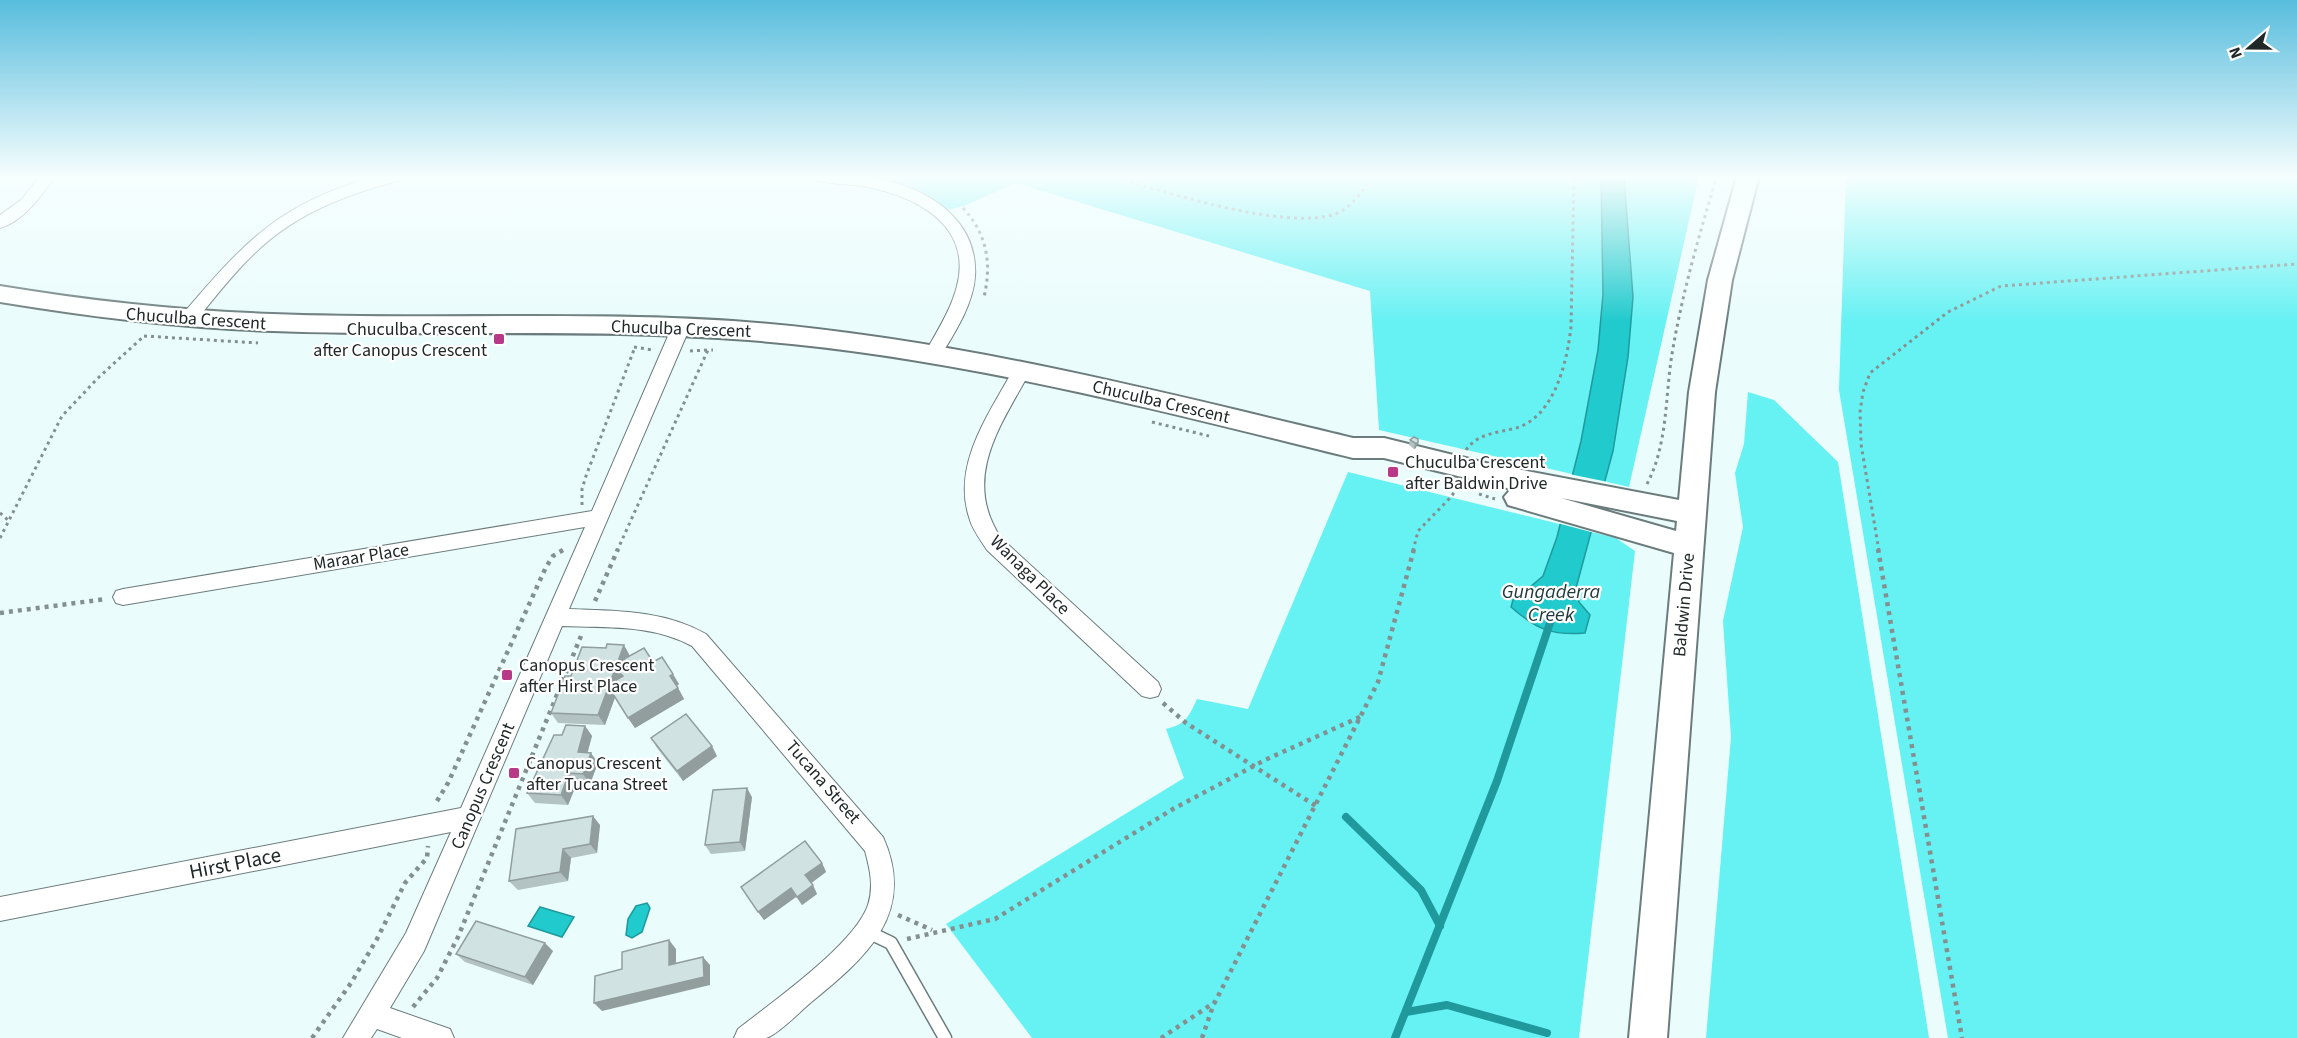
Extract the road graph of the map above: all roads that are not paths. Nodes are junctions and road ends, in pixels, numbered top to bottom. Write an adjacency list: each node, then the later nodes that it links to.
1 (281, 224): 5 (street)
2 (951, 224): 7 (street)
3 (1735, 224): 10 (street, Baldwin Drive)
4 (0, 294): 5 (street, Chuculba Crescent)
5 (187, 320): 6 (street, Chuculba Crescent)
6 (681, 327): 7 (street, Chuculba Crescent); 11 (street, Canopus Crescent)
7 (934, 353): 8 (street, Chuculba Crescent)
8 (1022, 370): 9 (street, Chuculba Crescent); 15 (street, Wanaga Place)
9 (1630, 504): 10 (street, Chuculba Crescent); 12 (street, Chuculba Crescent)
10 (1692, 513): 12 (street, Baldwin Drive)
11 (589, 519): 13 (street, Maraar Place); 14 (street, Canopus Crescent)
12 (1689, 546): 24 (street, Baldwin Drive)
13 (123, 597)
14 (556, 617): 16 (street, Canopus Crescent); 18 (street, Tucana Street)
15 (1150, 689)
16 (470, 817): 17 (street, Hirst Place); 19 (street, Canopus Crescent)
17 (0, 909)
18 (868, 932): 22 (street, Tucana Street); 23 (lane)
19 (372, 1015): 20 (street, Canopus Crescent); 21 (street)
20 (356, 1038)
21 (441, 1038)
22 (747, 1038)
23 (945, 1038)
24 (1648, 1038)

